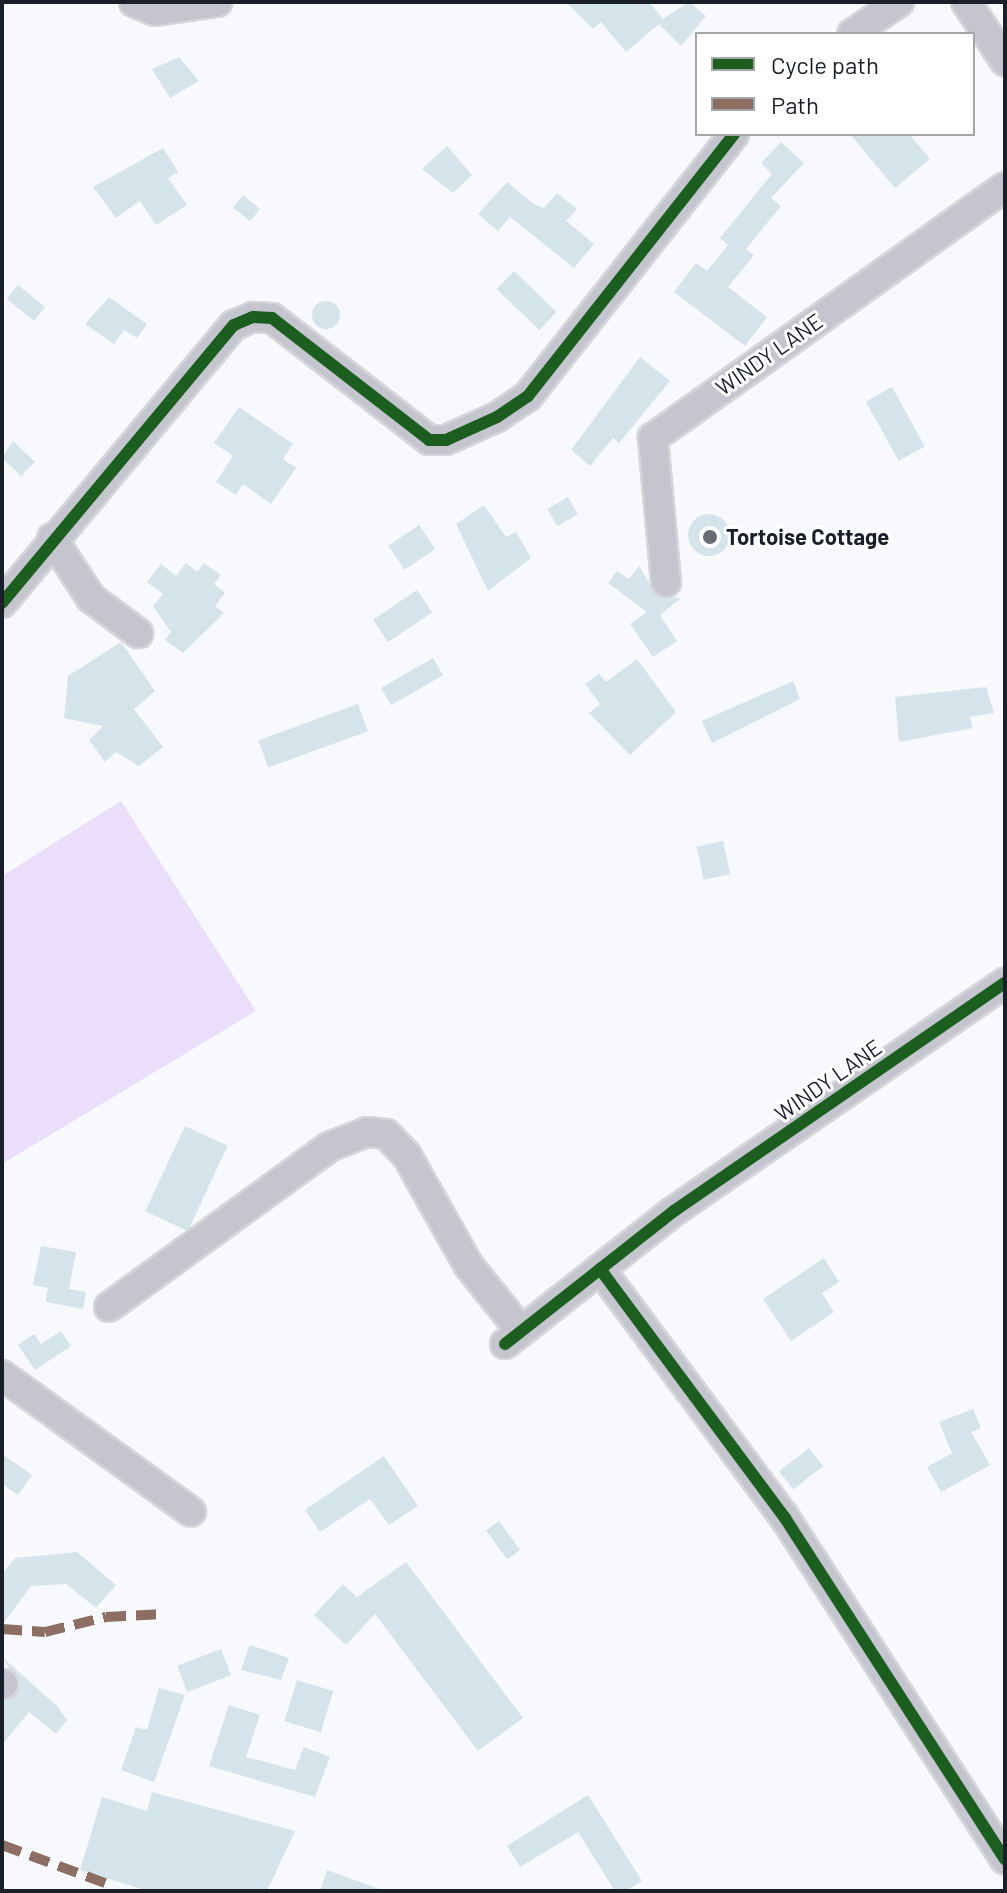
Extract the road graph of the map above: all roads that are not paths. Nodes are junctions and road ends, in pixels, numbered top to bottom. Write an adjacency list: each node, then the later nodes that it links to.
1 (134, 2): 2 (street)
2 (217, 2)
3 (899, 2): 5 (street)
4 (966, 2): 6 (street)
5 (855, 32)
6 (1005, 61)
7 (732, 136): 9 (street)
8 (1005, 187): 10 (street, WINDY LANE)
9 (52, 538): 11 (street); 12 (street)
10 (666, 582)
11 (2, 603)
12 (138, 633)
13 (1004, 985): 14 (street, WINDY LANE)
14 (600, 1269): 15 (street, WINDY LANE); 18 (street)
15 (109, 1307)
16 (2, 1375): 17 (street)
17 (191, 1512)
18 (1005, 1859)

